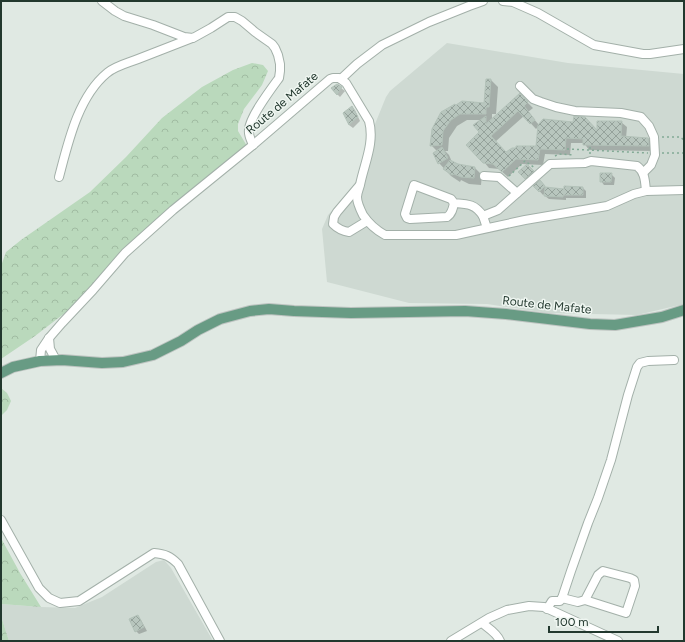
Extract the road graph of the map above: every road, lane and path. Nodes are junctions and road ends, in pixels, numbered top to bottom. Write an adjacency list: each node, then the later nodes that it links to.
1 (102, 1): 4 (street)
2 (484, 1): 6 (street)
3 (503, 1): 5 (street)
4 (193, 38): 10 (street); 16 (street)
5 (684, 49)
6 (341, 79): 10 (street, Route de Mafate); 17 (street)
7 (520, 86): 8 (street)
8 (654, 137): 9 (path); 12 (street)
9 (684, 140)
10 (253, 145): 26 (street, Route de Mafate)
11 (567, 149): 12 (path)
12 (655, 153): 13 (path); 14 (street)
13 (684, 153)
14 (643, 173): 19 (street); 20 (street)
15 (484, 176): 20 (street)
16 (59, 177)
17 (360, 186): 23 (street); 23 (street)
18 (684, 190): 19 (street)
19 (646, 191): 24 (street)
20 (517, 193): 22 (street)
21 (454, 203): 21 (street); 22 (street)
22 (482, 216): 24 (street)
23 (367, 221): 24 (street)
24 (487, 228)
25 (684, 310): 27 (main road, Route de Mafate)
26 (49, 338): 27 (street); 29 (street, Route de Mafate)
27 (56, 360): 29 (main road, Route de Mafate)
28 (674, 360): 32 (street)
29 (40, 361): 30 (main road, Route de Mafate)
30 (1, 373)
31 (1, 520): 36 (street)
32 (562, 598): 33 (street); 34 (street)
33 (585, 600): 33 (street)
34 (548, 609): 35 (street); 39 (street)
35 (482, 623): 37 (street); 38 (street)
36 (220, 641)
37 (451, 641)
38 (500, 641)
39 (618, 641)

